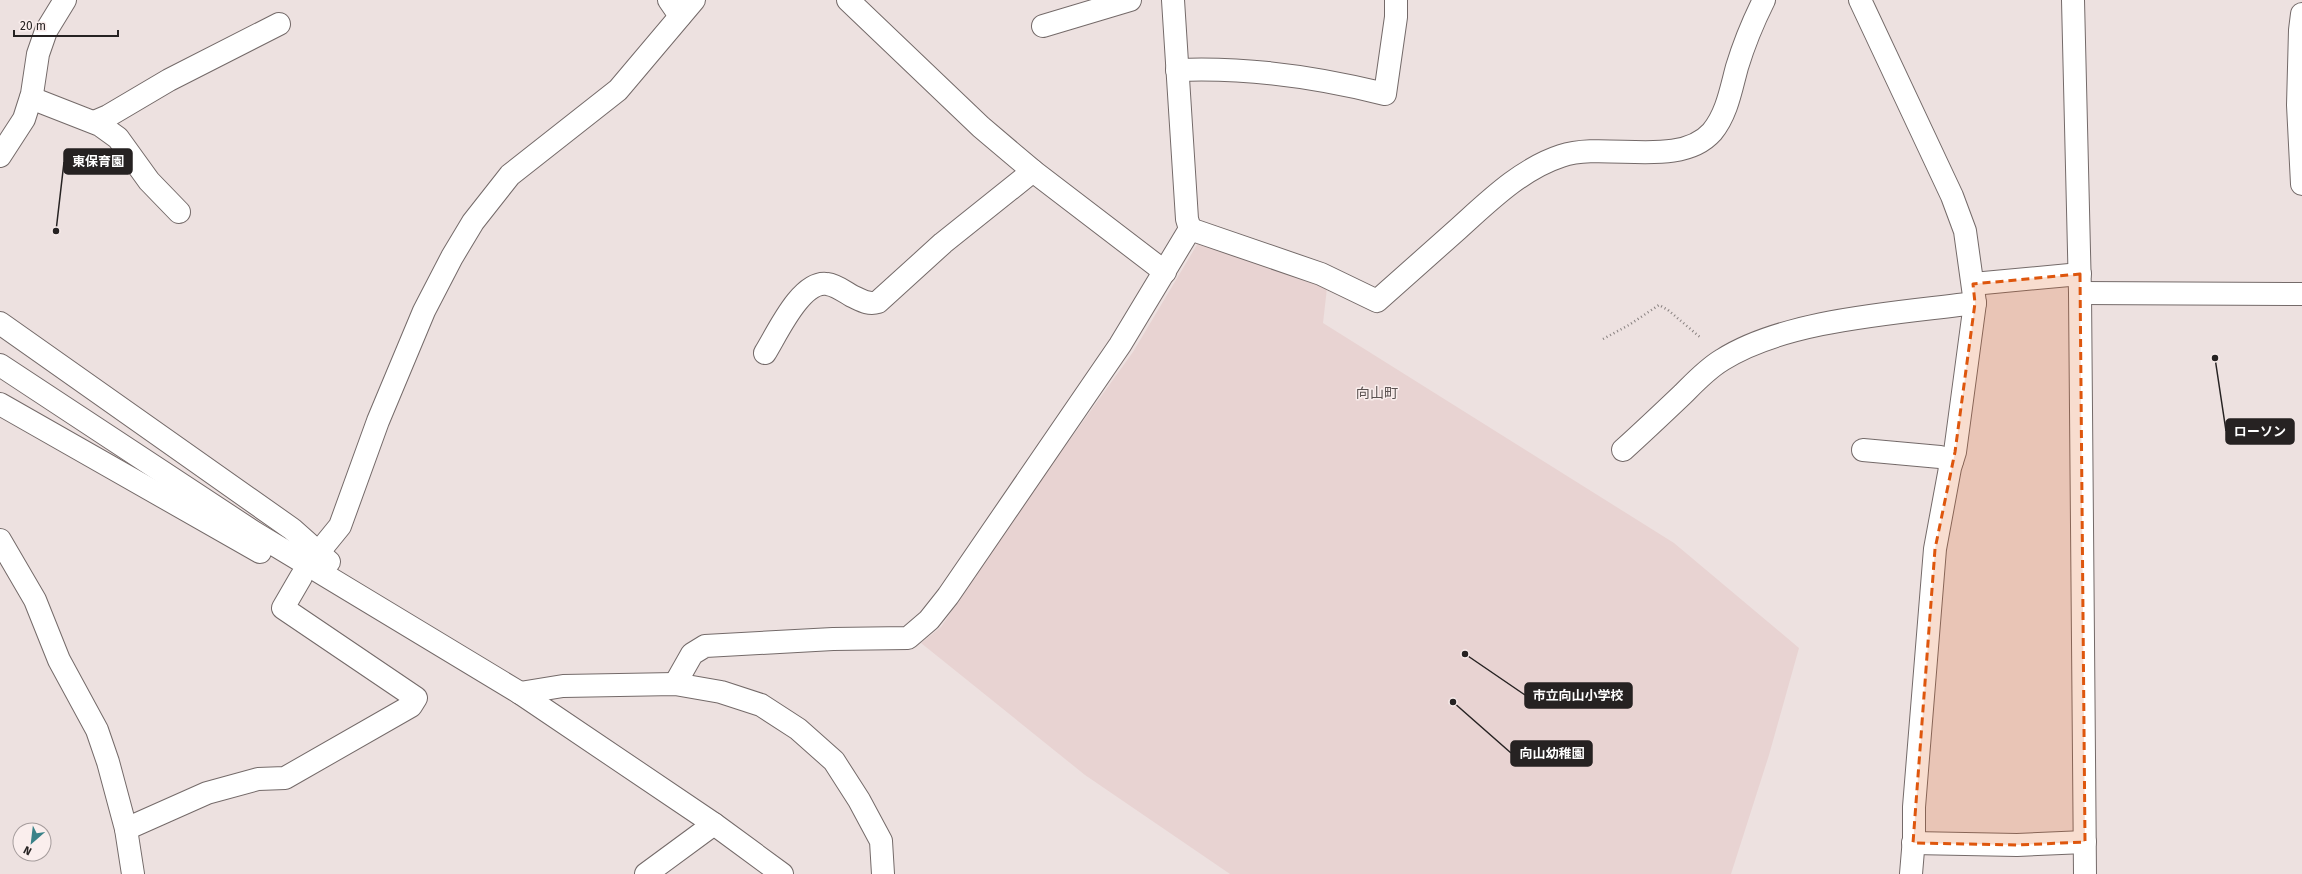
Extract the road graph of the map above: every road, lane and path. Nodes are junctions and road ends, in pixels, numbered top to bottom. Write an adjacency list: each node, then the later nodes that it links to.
1 (65, 0): 14 (street)
2 (848, 0): 17 (street)
3 (1130, 0): 12 (street)
4 (1173, 0): 13 (street)
5 (1396, 0): 13 (street)
6 (1764, 0): 20 (street)
7 (1860, 0): 23 (street)
8 (2073, 0): 22 (street)
9 (681, 5): 35 (street)
10 (2302, 14): 18 (street)
11 (278, 24): 15 (street)
12 (1043, 26)
13 (1178, 70): 20 (street)
14 (31, 98): 15 (street); 16 (street)
15 (94, 122): 19 (street)
16 (0, 156)
17 (1033, 171): 21 (street); 27 (street)
18 (2302, 184)
19 (179, 212)
20 (1190, 229): 21 (street)
21 (1165, 272): 38 (street)
22 (2080, 284): 23 (street); 24 (street); 42 (street)
23 (1974, 294): 28 (street); 33 (street)
24 (2302, 294)
25 (0, 323): 35 (street)
26 (1603, 340): 28 (path)
27 (765, 353)
28 (1724, 359): 31 (street)
29 (0, 365): 37 (street)
30 (0, 404): 36 (street)
31 (1623, 450)
32 (1863, 450): 33 (street)
33 (1952, 461): 43 (street)
34 (0, 540): 41 (street)
35 (318, 553): 37 (street)
36 (301, 577): 37 (street); 41 (street)
37 (418, 632): 39 (street)
38 (675, 684): 39 (street); 47 (street)
39 (520, 693): 40 (street)
40 (714, 824): 45 (street); 46 (street)
41 (126, 829): 44 (street)
42 (2085, 842): 43 (street); 49 (street)
43 (1913, 843): 48 (street)
44 (133, 874)
45 (646, 874)
46 (782, 874)
47 (883, 874)
48 (1910, 874)
49 (2085, 874)

